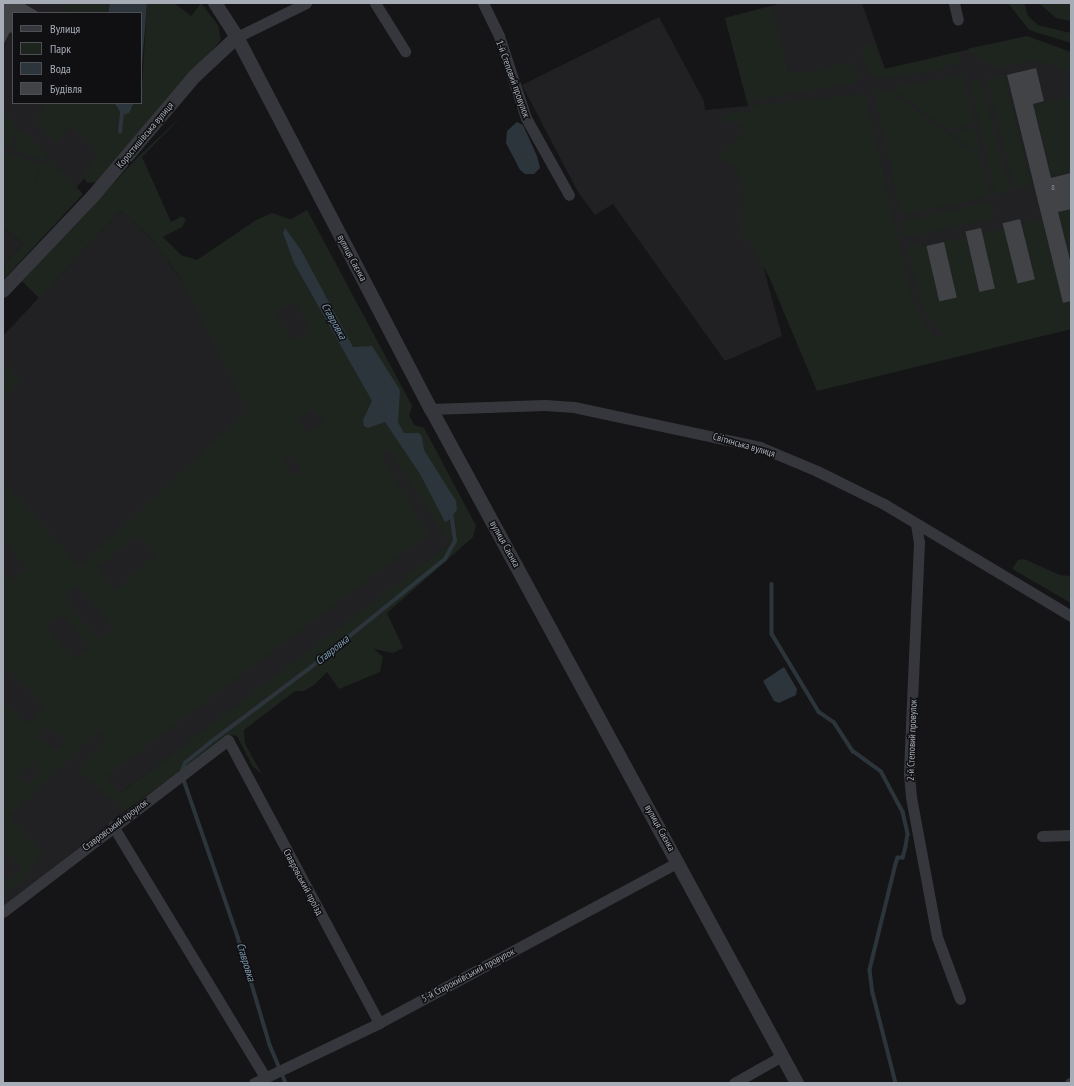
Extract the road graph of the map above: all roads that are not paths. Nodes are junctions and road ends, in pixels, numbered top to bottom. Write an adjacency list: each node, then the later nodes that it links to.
1 (215, 3): 7 (street, вулиця Саєнка)
2 (306, 3): 7 (street, Коростишівська вулиця)
3 (375, 3): 8 (street)
4 (483, 3): 9 (street, 1-й Степовий провулок)
5 (954, 3): 6 (street)
6 (958, 20)
7 (237, 37): 10 (street, Коростишівська вулиця); 11 (street, вулиця Саєнка)
8 (405, 51)
9 (570, 196)
10 (3, 291)
11 (432, 409): 12 (street, Світинська вулиця); 18 (street, вулиця Саєнка)
12 (916, 524): 13 (street, Світинська вулиця); 20 (street, 2-й Степовий провулок)
13 (1071, 616)
14 (228, 740): 15 (street, Ставровський проулок); 21 (street, Ставровський проїзд)
15 (113, 826): 19 (street, Ставровський проулок); 23 (street)
16 (1042, 836): 17 (street)
17 (1071, 836)
18 (678, 862): 21 (street, 5-й Старокиївський провулок); 22 (street, вулиця Саєнка)
19 (3, 912)
20 (960, 999)
21 (379, 1023): 23 (street, 5-й Старокиївський провулок)
22 (782, 1056): 25 (street); 26 (street, вулиця Саєнка)
23 (265, 1077): 24 (street, 5-й Старокиївський провулок)
24 (254, 1083)
25 (734, 1083)
26 (797, 1083)

